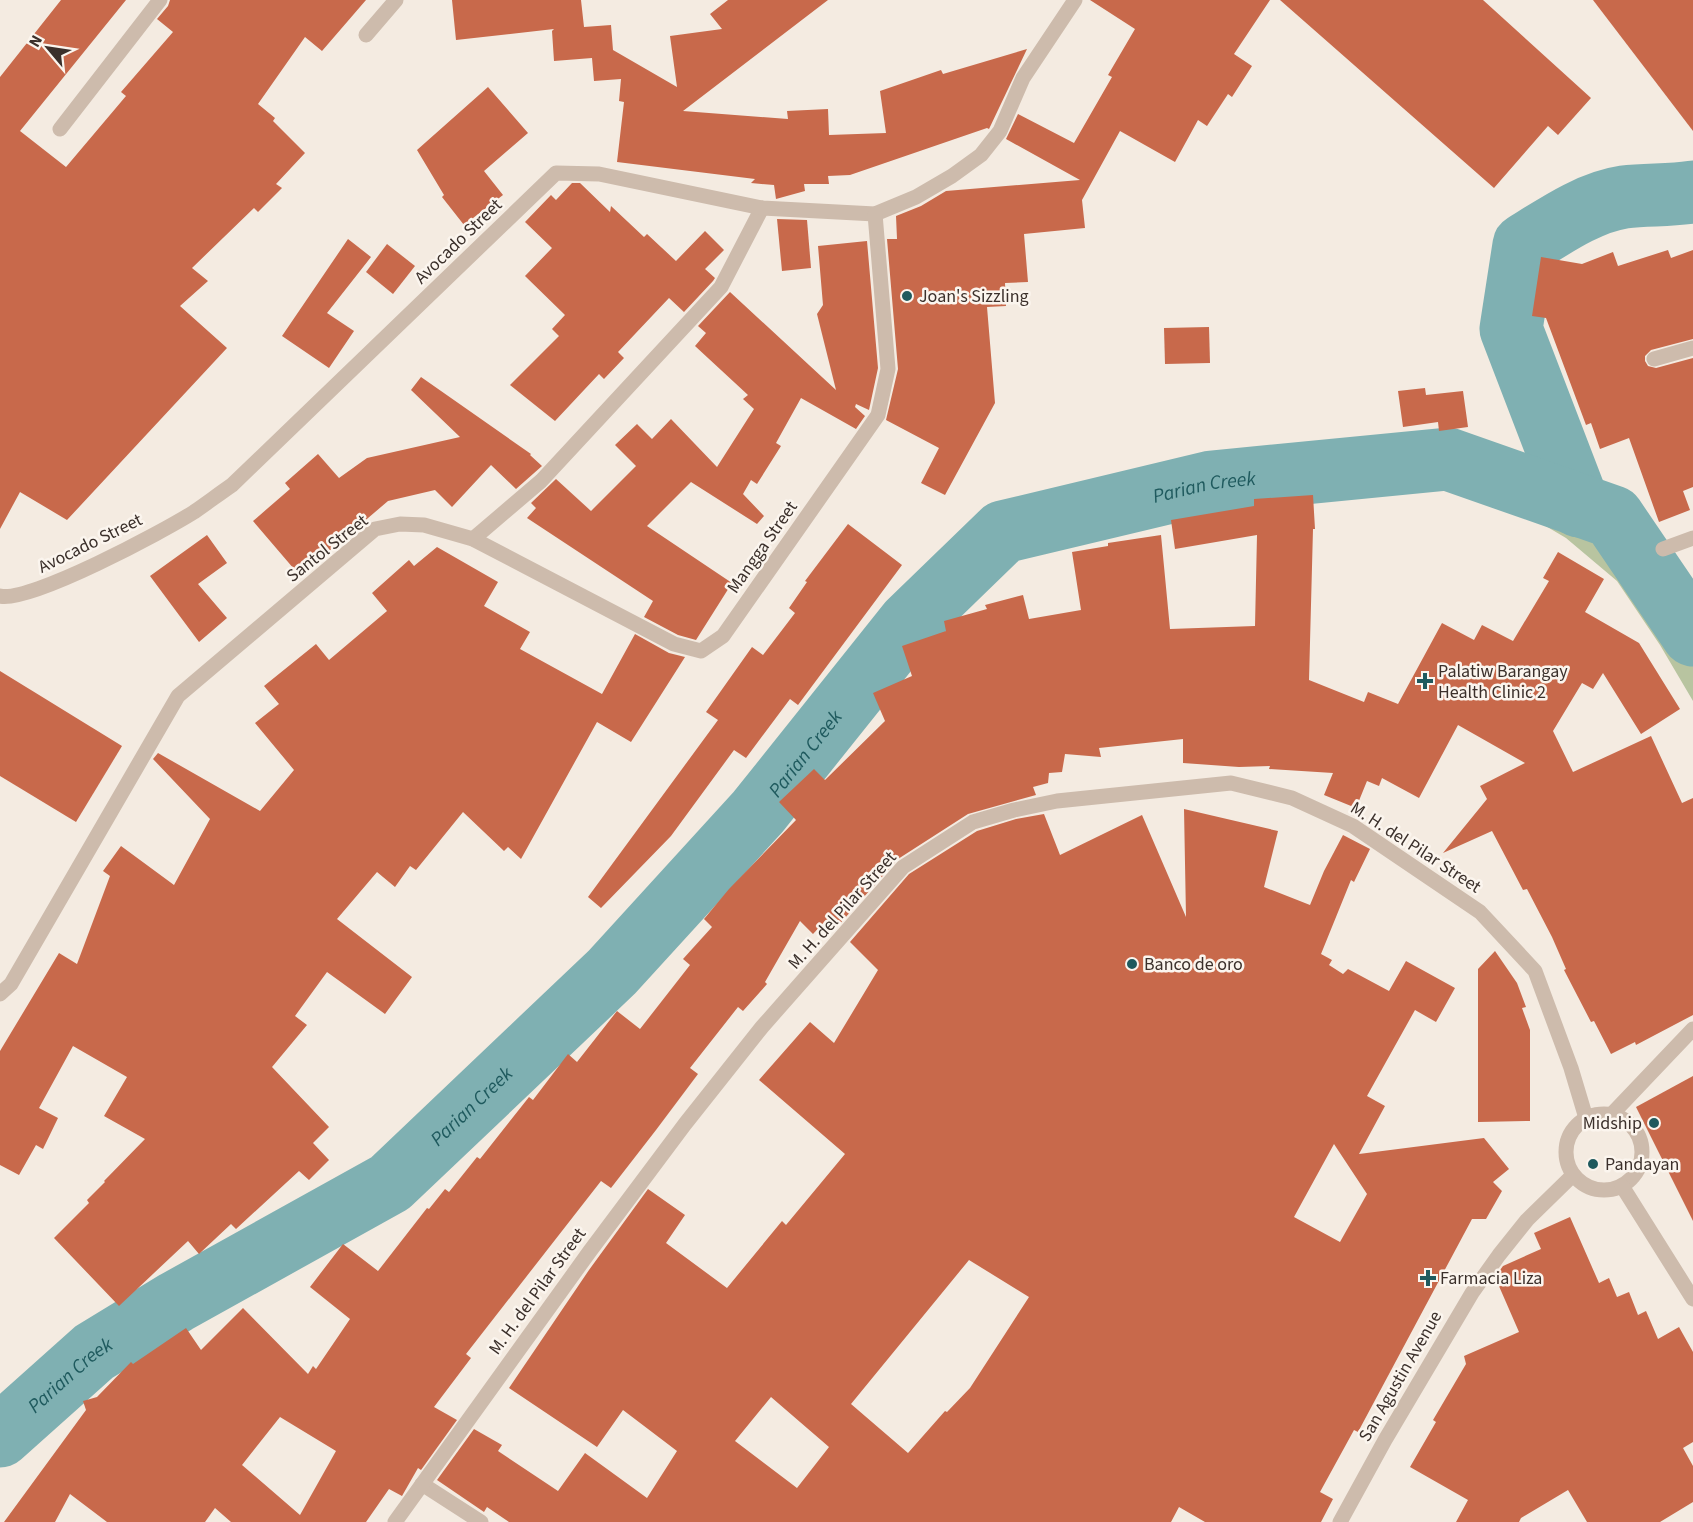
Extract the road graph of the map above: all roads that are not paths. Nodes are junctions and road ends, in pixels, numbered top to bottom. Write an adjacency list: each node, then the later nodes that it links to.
1 (160, 0): 5 (street)
2 (396, 0): 4 (street)
3 (1075, 0): 7 (street, Avocado Street)
4 (366, 35)
5 (60, 129)
6 (762, 208): 7 (street, Avocado Street); 11 (street); 13 (street, Avocado Street)
7 (875, 214): 11 (street, Mangga Street)
8 (1693, 348): 9 (street)
9 (1654, 359)
10 (1693, 538): 12 (street)
11 (473, 539): 14 (street, Santol Street)
12 (1663, 549)
13 (0, 596)
14 (0, 994)
15 (1693, 1029): 16 (street)
16 (1612, 1114): 17 (street); 19 (street)
17 (1586, 1118): 18 (street); 21 (street, M. H. del Pilar Street)
18 (1574, 1175): 19 (street); 24 (street, San Agustin Avenue)
19 (1622, 1186): 20 (street)
20 (1693, 1299)
21 (422, 1484): 22 (street, M. H. del Pilar Street); 23 (street)
22 (395, 1522)
23 (480, 1522)
24 (1340, 1522)

